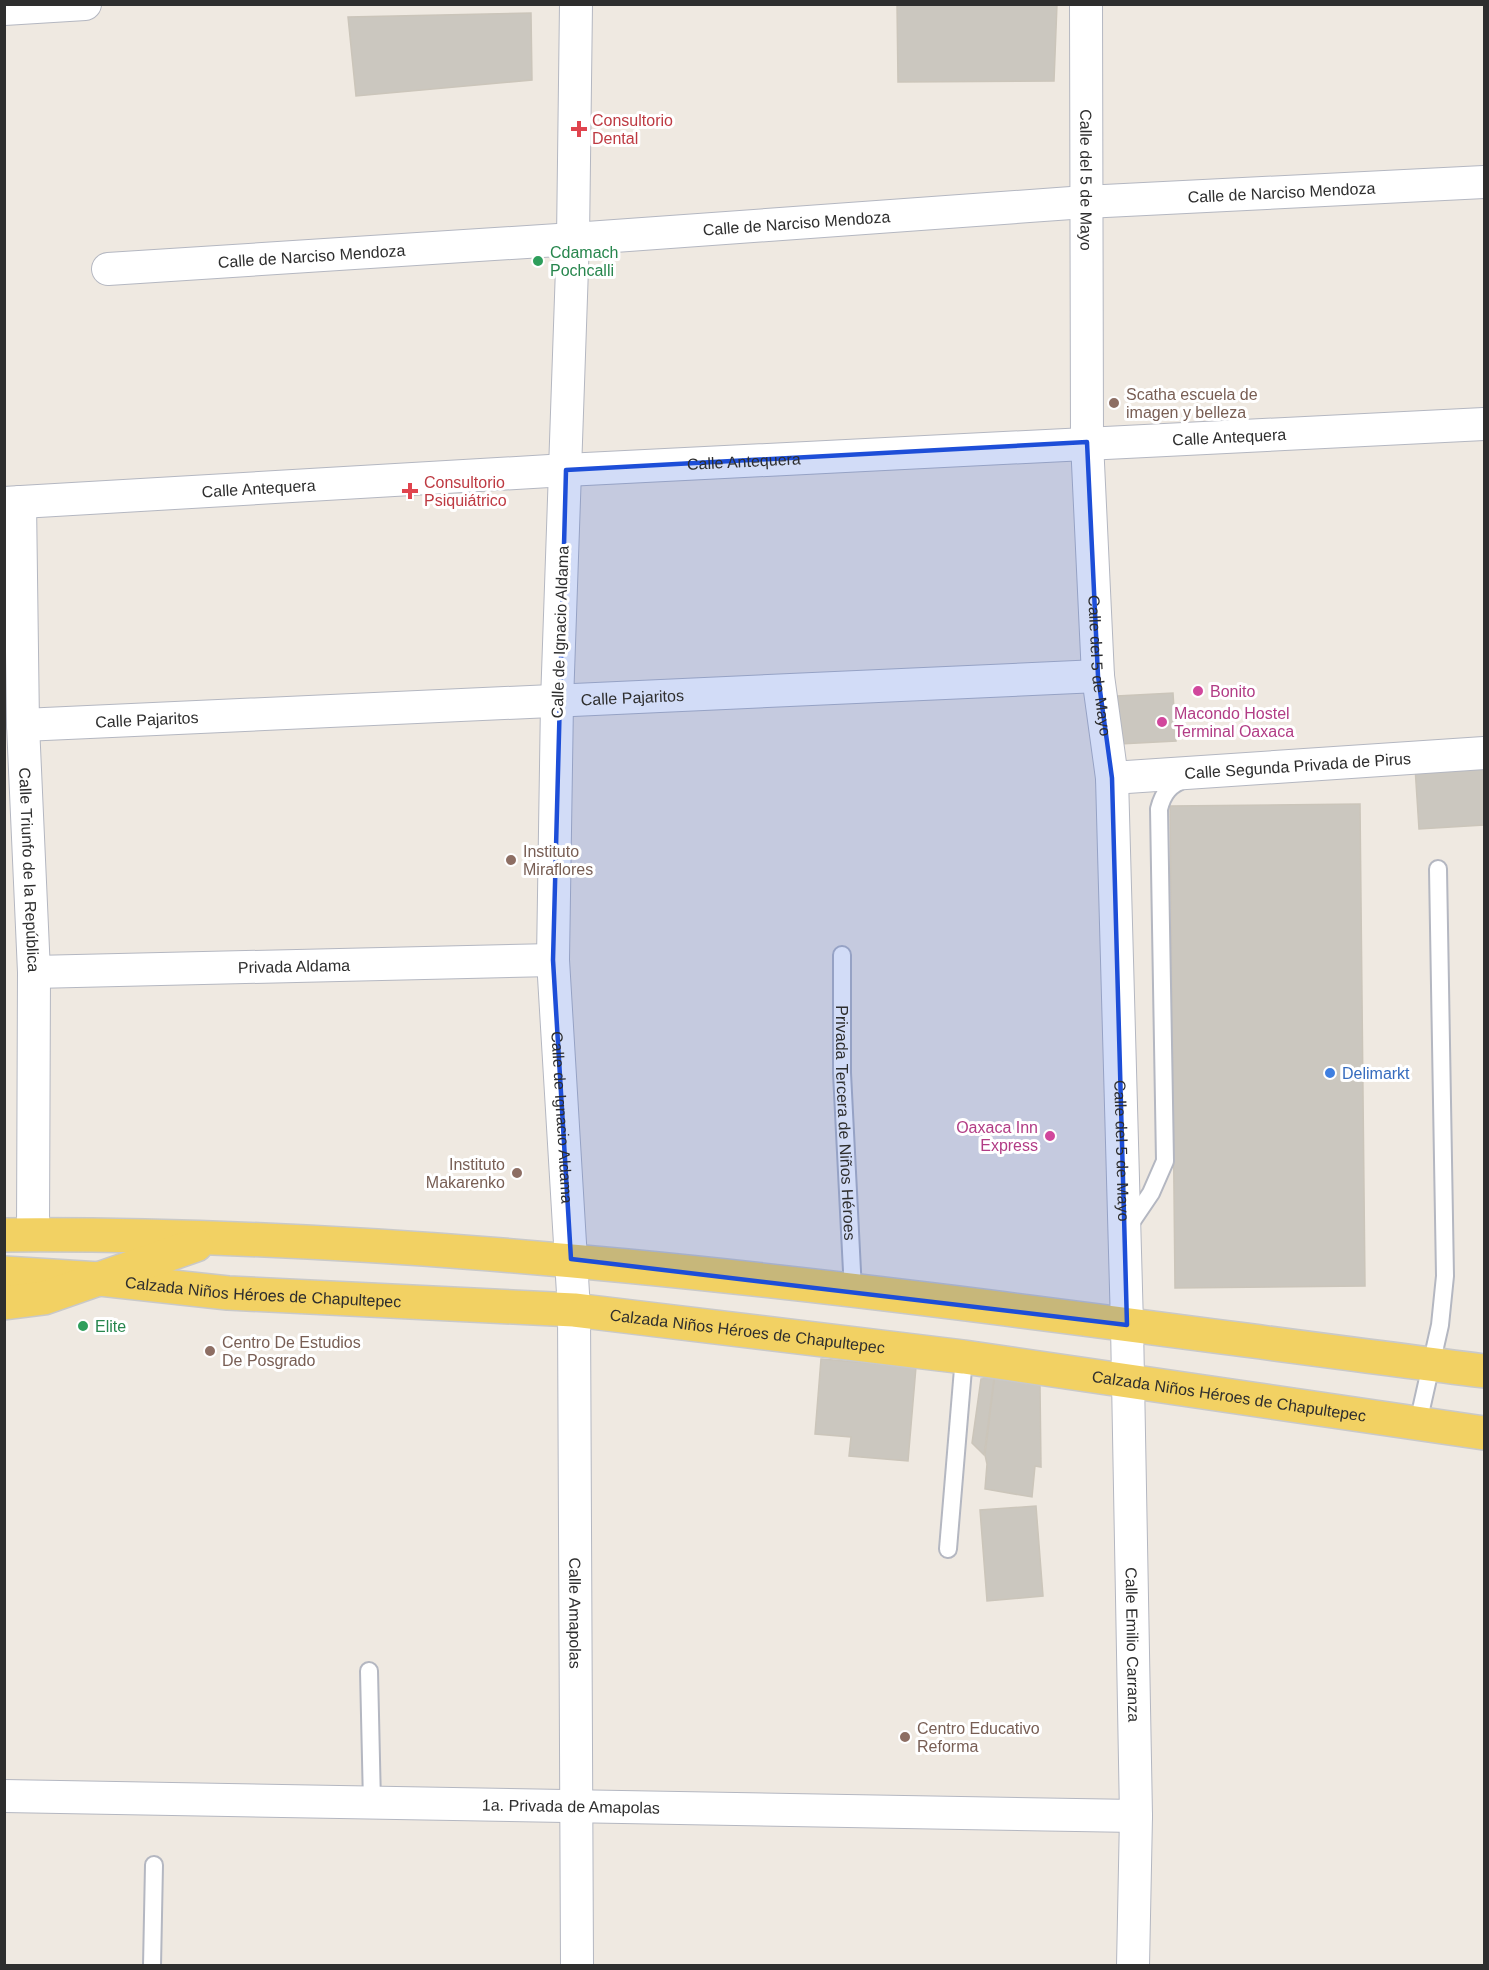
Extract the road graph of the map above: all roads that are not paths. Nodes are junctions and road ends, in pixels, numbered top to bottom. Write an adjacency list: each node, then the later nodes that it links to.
1 (85, 4): 4 (street)
2 (576, 4): 7 (street, Calle de Ignacio Aldama)
3 (1086, 4): 6 (street, Calle del 5 de Mayo)
4 (4, 9)
5 (1485, 182): 6 (street, Calle de Narciso Mendoza)
6 (1085, 202): 7 (street, Calle de Narciso Mendoza); 10 (street, Calle del 5 de Mayo)
7 (573, 239): 8 (street, Calle de Narciso Mendoza); 11 (street, Calle de Ignacio Aldama)
8 (108, 269)
9 (1485, 424): 10 (street, Calle Antequera)
10 (1087, 442): 11 (street, Calle Antequera); 13 (street, Calle del 5 de Mayo)
11 (566, 470): 12 (street, Calle Antequera); 14 (street, Calle de Ignacio Aldama)
12 (13, 502): 15 (street, Calle Triunfo de la República)
13 (1098, 676): 14 (street, Calle Pajaritos); 18 (street, Calle del 5 de Mayo)
14 (557, 702): 15 (street, Calle Pajaritos); 21 (street, Calle de Ignacio Aldama)
15 (23, 725): 22 (street, Calle Triunfo de la República)
16 (1485, 753): 17 (street, Calle Segunda Privada de Pirus)
17 (1216, 771): 18 (street, Calle Segunda Privada de Pirus); 23 (lane)
18 (1112, 778): 23 (street, Calle del 5 de Mayo)
19 (1438, 869): 34 (lane)
20 (842, 955): 29 (lane, Privada Tercera de Niños Héroes)
21 (553, 960): 22 (street, Privada Aldama); 26 (street, Calle de Ignacio Aldama)
22 (34, 972): 24 (street, Calle Triunfo de la República)
23 (1125, 1233): 32 (street, Calle del 5 de Mayo)
24 (19, 1235): 25 (main road)
25 (214, 1238): 26 (main road); 28 (main road)
26 (571, 1259): 29 (main road); 31 (street, Calle Amapolas)
27 (4, 1273): 28 (main road, Calzada Niños Héroes de Chapultepec)
28 (100, 1279): 30 (main road); 31 (main road, Calzada Niños Héroes de Chapultepec)
29 (853, 1291): 32 (main road)
30 (4, 1303)
31 (574, 1310): 33 (main road, Calzada Niños Héroes de Chapultepec); 43 (street, Calle Amapolas)
32 (1127, 1325): 34 (main road); 36 (street, Calle Emilio Carranza)
33 (964, 1357): 36 (main road, Calzada Niños Héroes de Chapultepec); 39 (lane)
34 (1432, 1364): 35 (main road); 37 (lane)
35 (1485, 1371)
36 (1128, 1382): 37 (main road, Calzada Niños Héroes de Chapultepec); 44 (street, Calle Emilio Carranza)
37 (1418, 1423): 38 (main road, Calzada Niños Héroes de Chapultepec)
38 (1485, 1433)
39 (948, 1549)
40 (369, 1671): 42 (lane)
41 (4, 1796): 42 (street, 1a. Privada de Amapolas)
42 (372, 1803): 43 (street, 1a. Privada de Amapolas)
43 (576, 1806): 44 (street, 1a. Privada de Amapolas); 47 (street, Calle Amapolas)
44 (1136, 1815): 48 (street, Calle Emilio Carranza)
45 (153, 1865): 46 (lane)
46 (152, 1965)
47 (577, 1965)
48 (1133, 1965)

